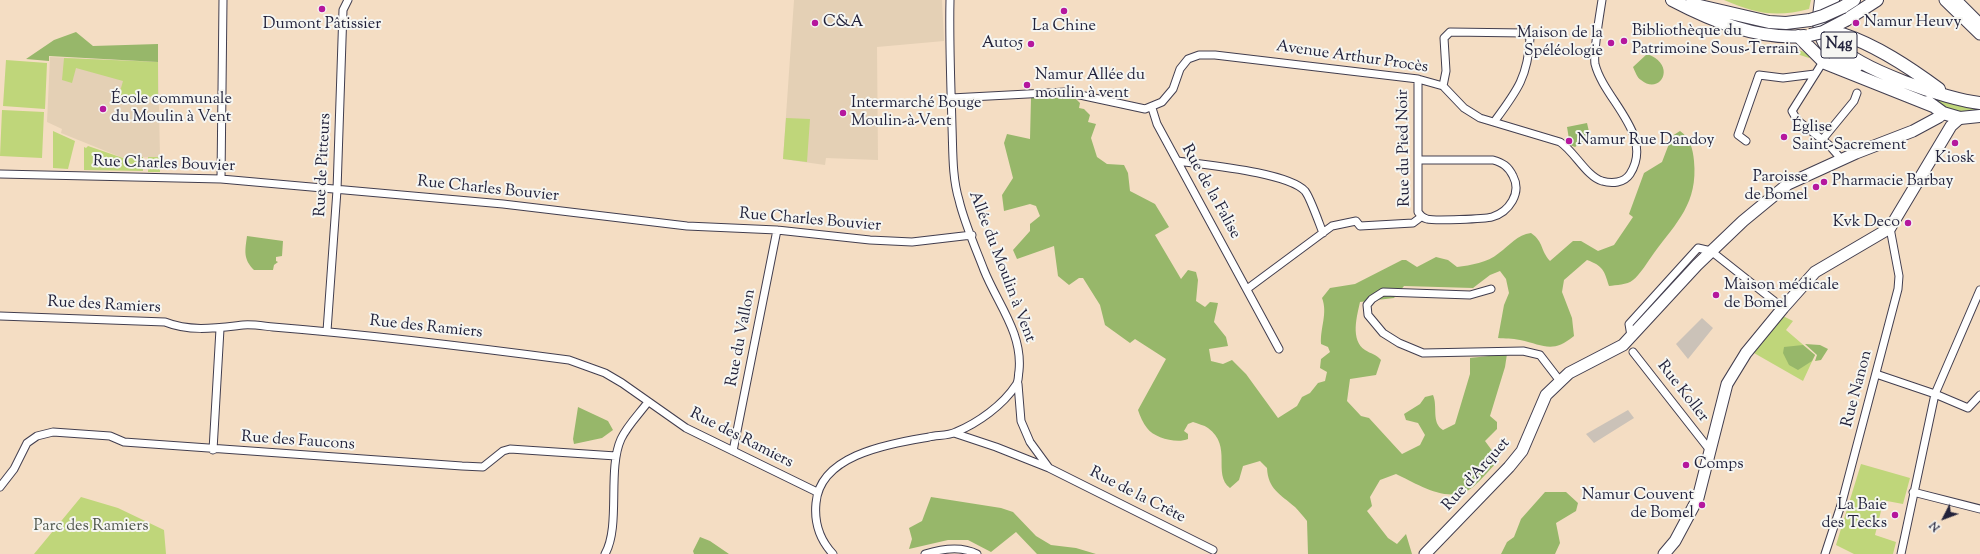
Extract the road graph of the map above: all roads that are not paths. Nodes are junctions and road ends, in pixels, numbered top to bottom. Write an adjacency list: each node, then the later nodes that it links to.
1 (223, 0): 38 (street)
2 (348, 0): 39 (street, Rue de Pitteurs)
3 (950, 0): 24 (street, Allée du Moulin à Vent)
4 (1602, 0): 30 (street, Avenue Arthur Procès)
5 (1673, 0): 11 (main road, bridge); 15 (main road)
6 (1821, 0): 17 (main road)
7 (1854, 0): 11 (main road)
8 (1877, 0): 13 (main road, bridge)
9 (1945, 0): 14 (street)
10 (1955, 0): 12 (main road)
11 (1838, 4): 17 (main road, N4g)
12 (1980, 25)
13 (1823, 32): 15 (main road, bridge); 23 (main road, bridge)
14 (1980, 34)
15 (1798, 36): 16 (main road)
16 (1825, 63): 18 (street); 27 (main road)
17 (1872, 68): 20 (main road, N4g)
18 (1815, 74): 32 (street); 33 (street)
19 (1418, 79): 21 (street, Avenue Arthur Procès); 26 (street, Avenue Arthur Procès); 34 (street, Rue du Pied Noir)
20 (1900, 80): 23 (main road, N4g); 27 (main road)
21 (1444, 86): 30 (street, Avenue Arthur Procès); 30 (street)
22 (1857, 93): 32 (street)
23 (1948, 95): 25 (main road, N4g)
24 (951, 98): 26 (street); 44 (street, Allée du Moulin à Vent)
25 (1980, 103)
26 (1152, 108): 36 (street, Rue de la Falise)
27 (1938, 109): 29 (main road); 31 (street); 35 (street, Rue d'Arquet)
28 (1980, 116): 29 (main road)
29 (1960, 118): 31 (street)
30 (1494, 122)
31 (1948, 132): 41 (street)
32 (1822, 140): 35 (street)
33 (1746, 141)
34 (1418, 160): 40 (street, Rue du Pied Noir); 40 (street)
35 (1842, 160): 45 (street, Rue d'Arquet)
36 (1178, 161): 43 (street); 46 (street, Rue de la Falise)
37 (0, 174): 38 (street, Rue Charles Bouvier)
38 (221, 179): 39 (street, Rue Charles Bouvier)
39 (338, 190): 42 (street, Rue Charles Bouvier); 52 (street, Rue de Pitteurs)
40 (1422, 216): 43 (street)
41 (1890, 228): 49 (street); 55 (street, Rue Nanon)
42 (777, 230): 44 (street, Rue Charles Bouvier); 64 (street, Rue du Vallon)
43 (1323, 233): 46 (street)
44 (972, 235): 57 (street, Allée du Moulin à Vent)
45 (1711, 251): 49 (street); 56 (street, Rue d'Arquet)
46 (1247, 289): 53 (street, Rue de la Falise)
47 (1491, 289): 56 (street)
48 (1980, 290): 58 (street)
49 (1783, 308): 62 (street)
50 (0, 316): 51 (street, Rue des Ramiers)
51 (220, 329): 52 (street, Rue des Ramiers); 63 (street)
52 (327, 331): 60 (street, Rue des Ramiers)
53 (1279, 349)
54 (1633, 352): 62 (street, Rue Koller)
55 (1876, 374): 58 (street); 78 (street, Rue Nanon)
56 (1560, 381): 76 (street, Rue d'Arquet)
57 (1018, 384): 61 (street); 66 (street, Rue de la Crête)
58 (1935, 394): 59 (street); 69 (street)
59 (1980, 395)
60 (648, 402): 64 (street, Rue des Ramiers); 65 (street)
61 (954, 434): 66 (street, Rue de la Crête); 68 (street)
62 (1709, 449): 77 (street)
63 (214, 450): 65 (street, Rue des Faucons); 67 (street, Rue des Faucons)
64 (733, 451): 68 (street, Rue des Ramiers)
65 (616, 456): 72 (street)
66 (1050, 468): 71 (street, Rue de la Crête)
67 (0, 487)
68 (817, 492): 73 (street)
69 (1913, 492): 70 (street); 79 (street)
70 (1980, 508)
71 (1213, 550)
72 (605, 554)
73 (833, 554)
74 (925, 554): 75 (street)
75 (977, 554)
76 (1425, 554)
77 (1664, 554)
78 (1824, 554)
79 (1901, 554)

